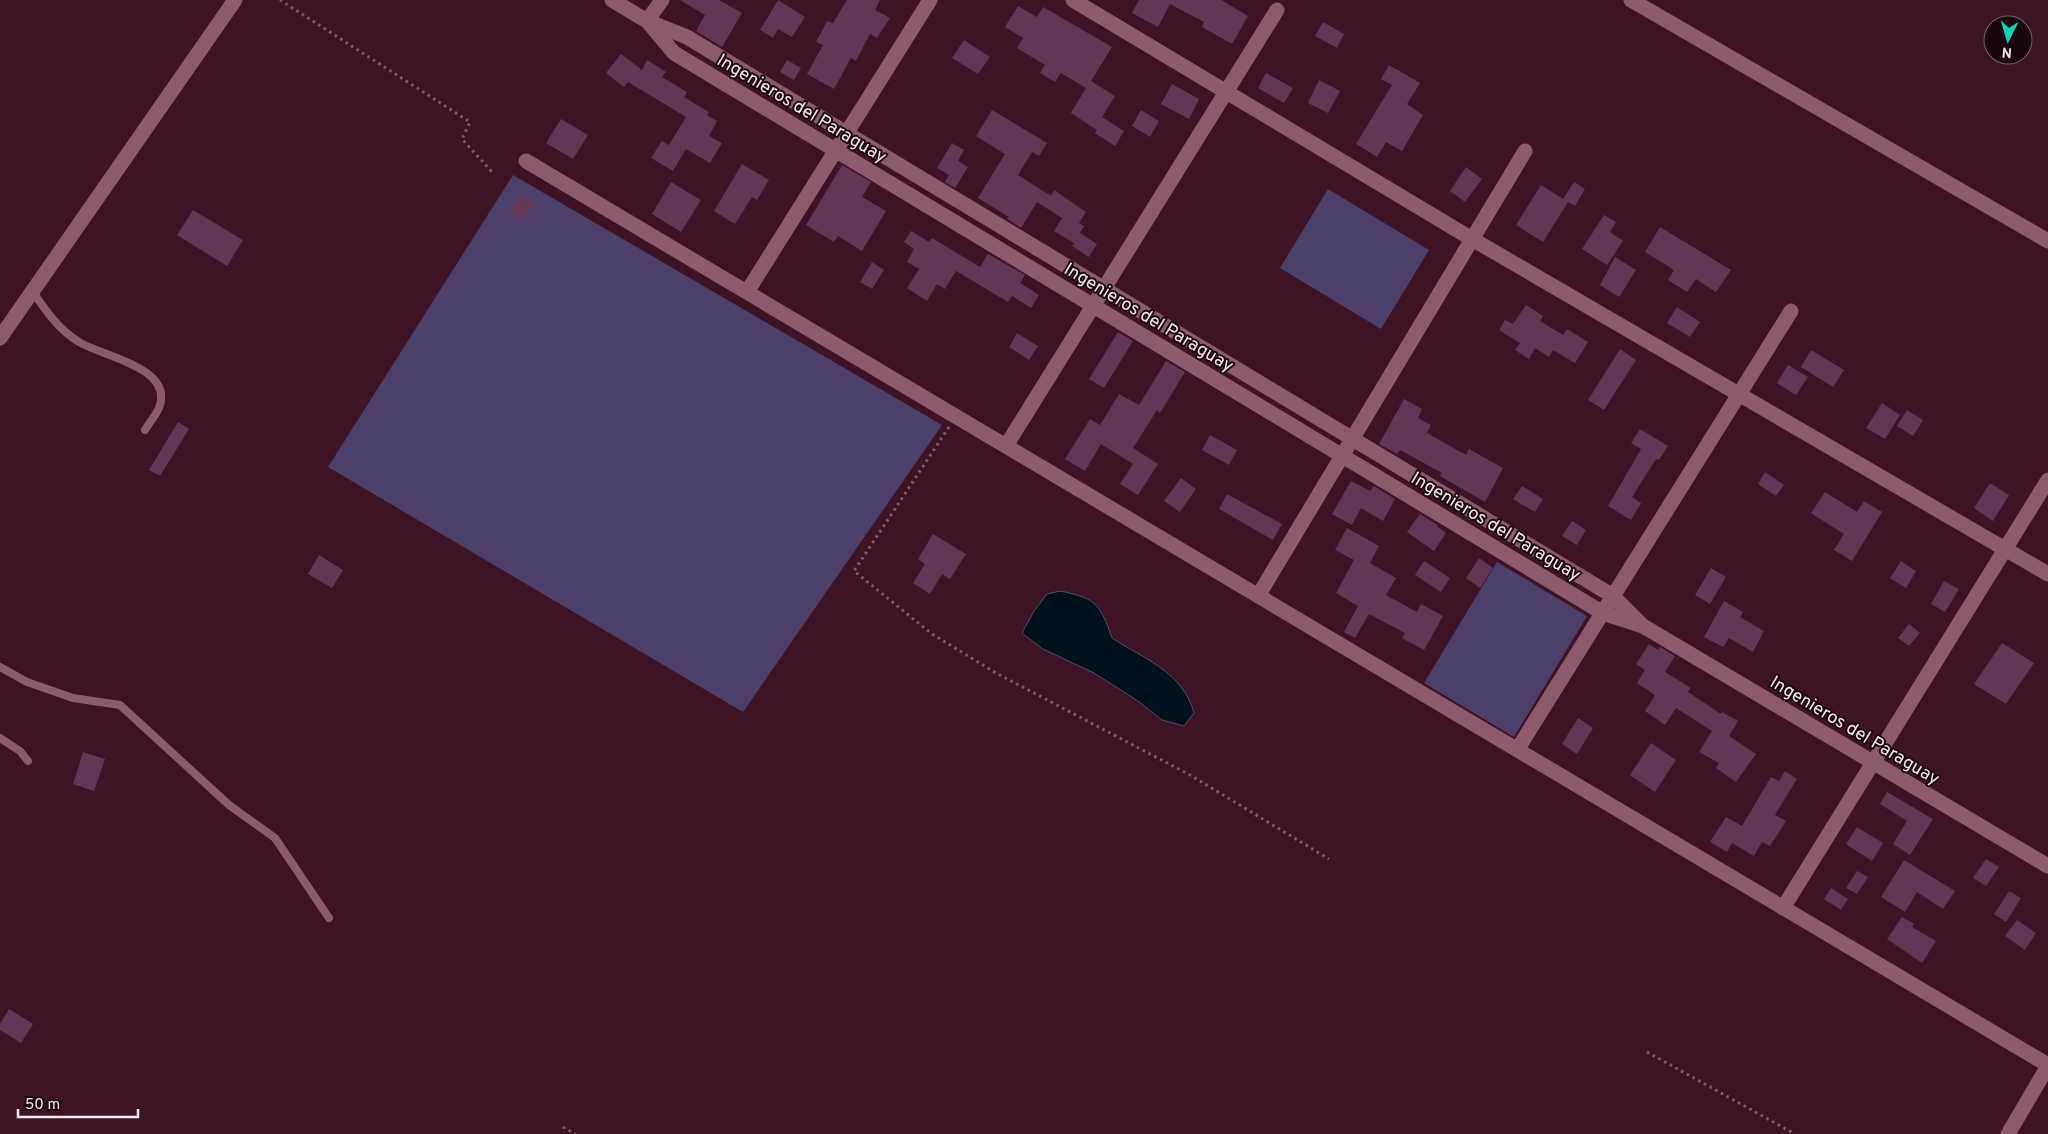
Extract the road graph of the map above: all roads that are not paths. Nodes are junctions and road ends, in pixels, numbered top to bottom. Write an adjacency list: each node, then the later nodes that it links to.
1 (235, 0): 18 (street)
2 (612, 0): 7 (street, Ingenieros del Paraguay)
3 (662, 0): 9 (street)
4 (930, 0): 11 (street)
5 (1073, 0): 10 (street)
6 (1631, 0): 16 (street)
7 (634, 6): 9 (street, Ingenieros del Paraguay)
8 (1277, 10): 10 (street)
9 (647, 21): 11 (street, Ingenieros del Paraguay); 12 (street, Ingenieros del Paraguay)
10 (1226, 92): 15 (street); 17 (street)
11 (846, 133): 12 (street); 17 (street, Ingenieros del Paraguay)
12 (836, 150): 19 (street); 20 (street, Ingenieros del Paraguay)
13 (1525, 152): 15 (street)
14 (526, 161): 19 (street)
15 (1472, 239): 23 (street); 25 (street)
16 (2048, 241)
17 (1104, 289): 20 (street); 25 (street, Ingenieros del Paraguay)
18 (33, 292): 22 (street); 24 (lane)
19 (747, 292): 26 (street)
20 (1093, 305): 26 (street); 27 (street, Ingenieros del Paraguay)
21 (1791, 311): 23 (street)
22 (0, 338)
23 (1740, 394): 29 (street); 32 (street)
24 (145, 430)
25 (1352, 439): 27 (street); 32 (street, Ingenieros del Paraguay)
26 (1006, 446): 31 (street)
27 (1342, 455): 31 (street); 33 (street, Ingenieros del Paraguay)
28 (2048, 480): 29 (street)
29 (2005, 549): 30 (street); 39 (street)
30 (2048, 574)
31 (1258, 596): 37 (street)
32 (1613, 596): 33 (street); 34 (street, Ingenieros del Paraguay)
33 (1603, 613): 34 (street, Ingenieros del Paraguay); 37 (street)
34 (1644, 626): 39 (street, Ingenieros del Paraguay)
35 (0, 667): 42 (lane)
36 (0, 738): 38 (lane)
37 (1517, 750): 41 (street)
38 (28, 761)
39 (1873, 762): 40 (street, Ingenieros del Paraguay); 41 (street)
40 (2048, 866)
41 (1783, 908): 43 (street)
42 (329, 918)
43 (2048, 1066): 44 (street)
44 (2008, 1134)

